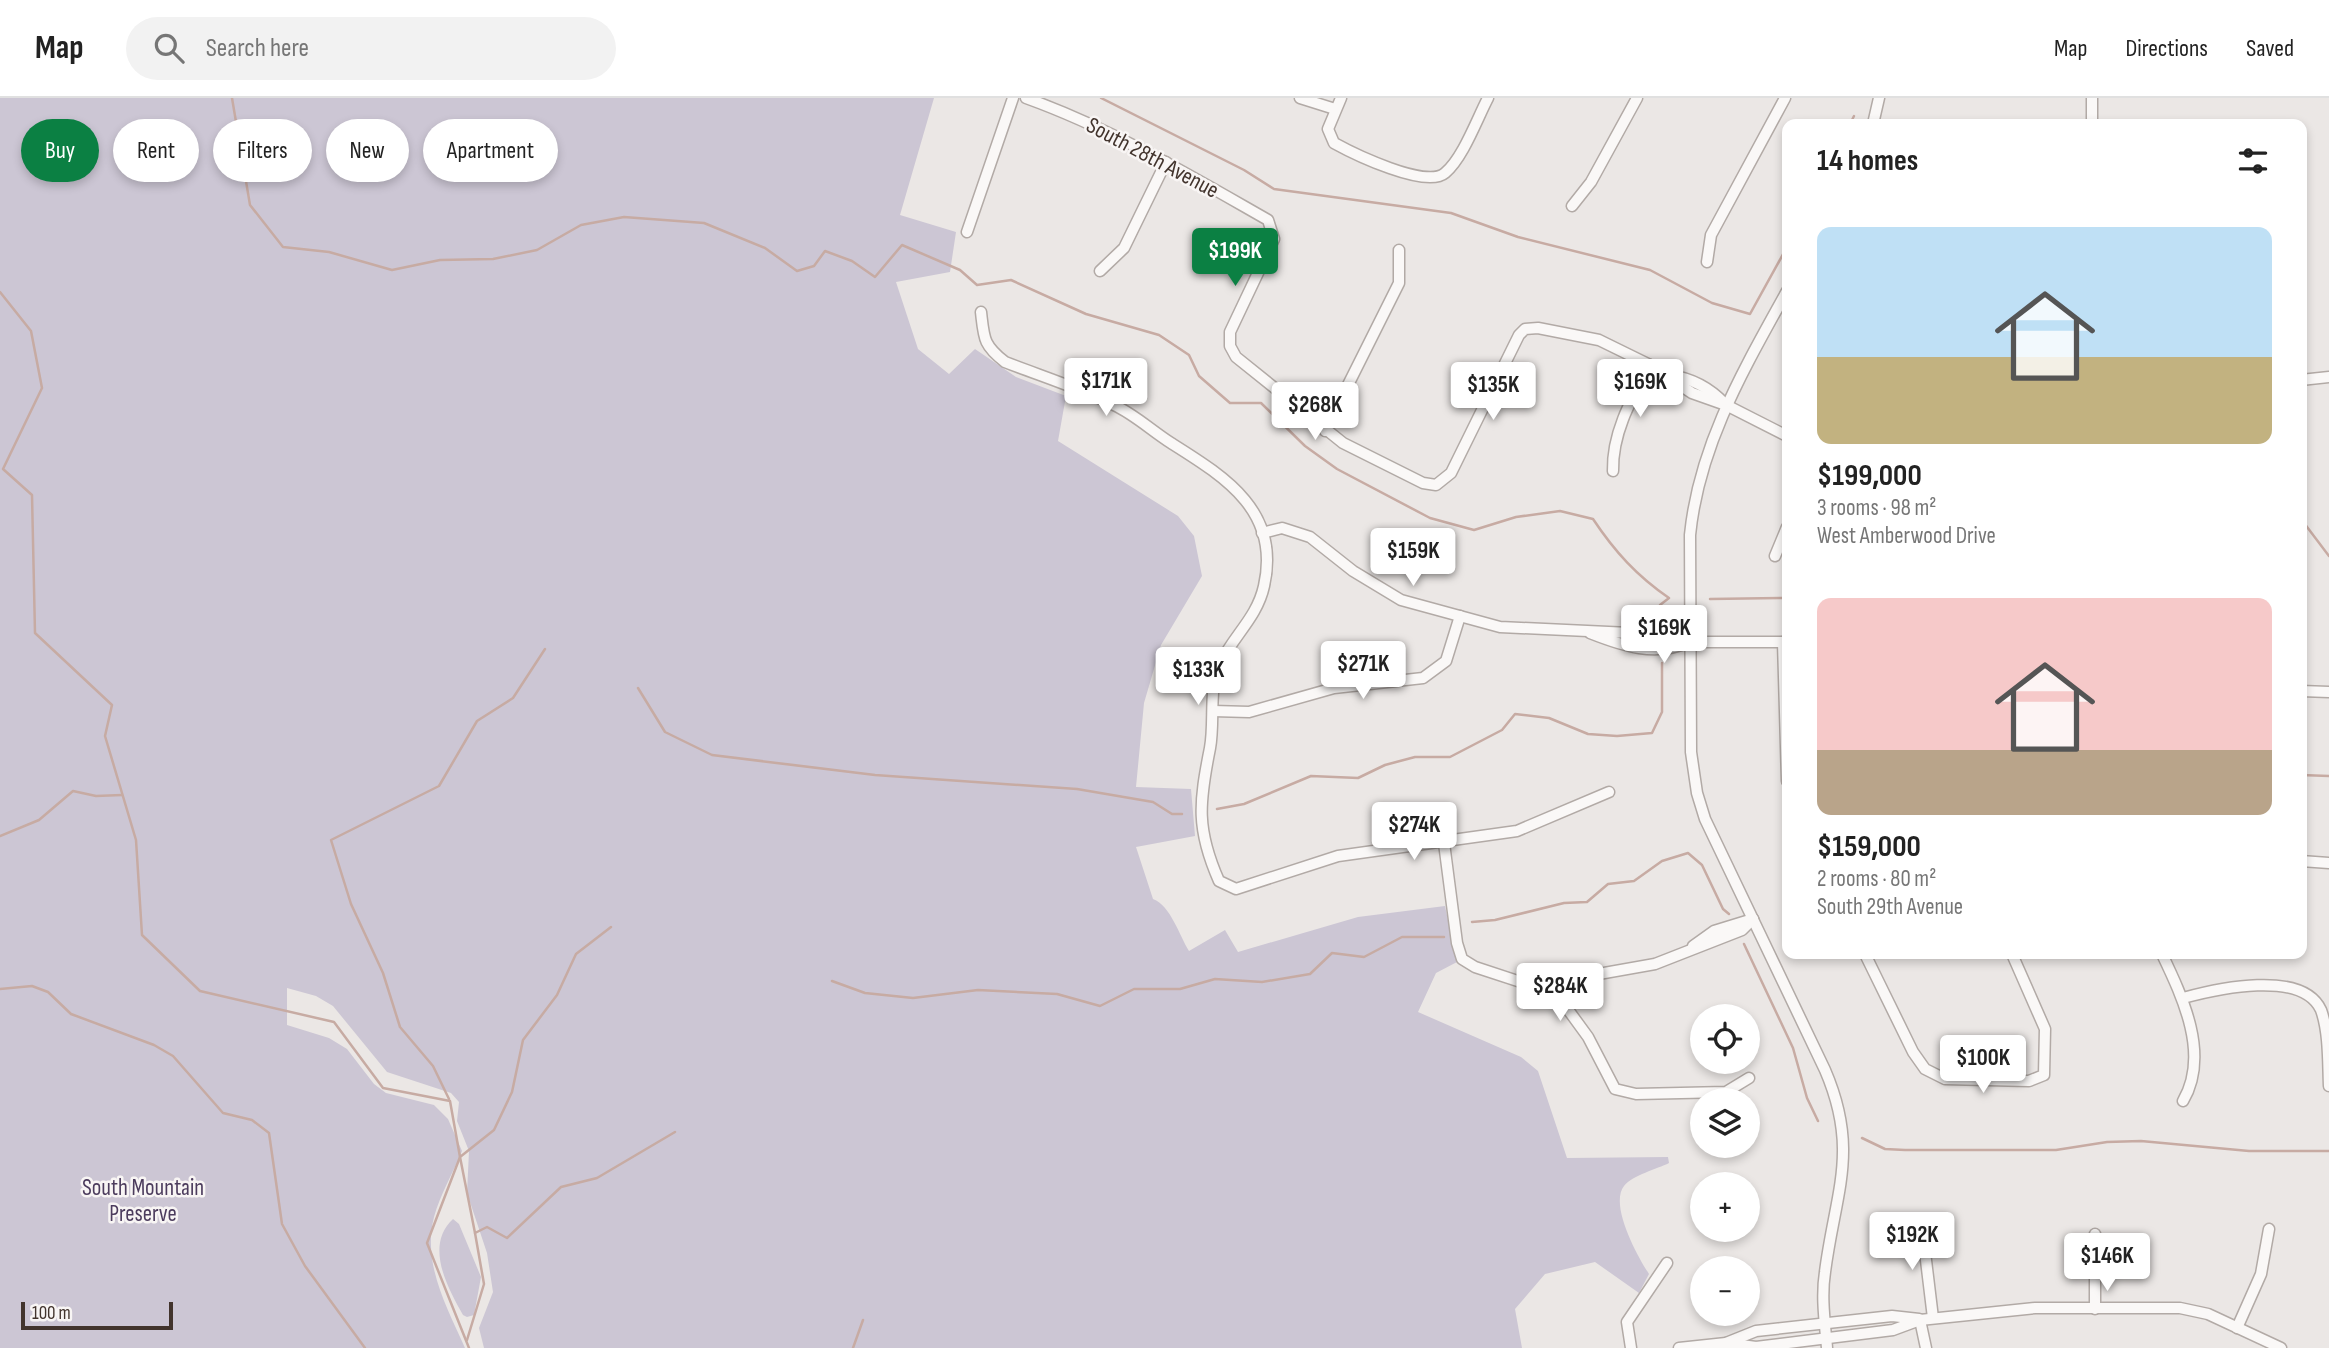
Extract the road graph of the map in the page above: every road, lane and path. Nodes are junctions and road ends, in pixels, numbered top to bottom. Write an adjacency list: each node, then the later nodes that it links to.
1 (1013, 98): 15 (street)
2 (1026, 98): 13 (street, South 28th Avenue)
3 (1300, 98): 10 (street)
4 (1341, 98): 10 (street)
5 (1488, 98): 10 (street)
6 (1637, 98): 14 (street)
7 (1785, 98): 17 (street)
8 (1876, 98): 11 (street)
9 (2092, 98): 12 (street)
10 (1335, 109)
11 (1874, 119)
12 (2092, 119)
13 (1166, 162): 18 (street); 25 (street, South 28th Avenue)
14 (1573, 206)
15 (967, 232)
16 (1399, 250): 25 (street)
17 (1707, 262)
18 (1100, 271)
19 (1782, 300): 24 (street)
20 (981, 312): 28 (street)
21 (1650, 365): 24 (street); 25 (street); 27 (street)
22 (2329, 377): 23 (street)
23 (2307, 379)
24 (1726, 405): 26 (street); 34 (street)
25 (1325, 430)
26 (1782, 433)
27 (1613, 471)
28 (1262, 533): 31 (street); 39 (street)
29 (1782, 539): 30 (street)
30 (1775, 556)
31 (1460, 616): 32 (street); 39 (street)
32 (1587, 632): 33 (street); 36 (street)
33 (1642, 635): 34 (street); 36 (street)
34 (1690, 642): 35 (street); 36 (street); 44 (street)
35 (1782, 642)
36 (1641, 649)
37 (2307, 691): 38 (street)
38 (2329, 692)
39 (1213, 710): 41 (street)
40 (1609, 792): 41 (street)
41 (1444, 843): 49 (street)
42 (2307, 861): 43 (street)
43 (2329, 863)
44 (1754, 919): 49 (street); 61 (street)
45 (1867, 959): 46 (street)
46 (2014, 959)
47 (2164, 959): 48 (street)
48 (2183, 998): 51 (street); 52 (street)
49 (1561, 1000): 50 (street)
50 (1749, 1078)
51 (2329, 1086)
52 (2183, 1101)
53 (1930, 1227): 59 (street)
54 (2269, 1229): 62 (street)
55 (2095, 1234): 57 (street)
56 (1667, 1263): 68 (street)
57 (2095, 1309): 59 (street); 62 (street)
58 (1868, 1318): 60 (street); 61 (street); 64 (street)
59 (1933, 1318): 60 (street)
60 (1920, 1320): 64 (street); 70 (street)
61 (1825, 1323): 63 (street); 65 (street)
62 (2238, 1328): 71 (street)
63 (1776, 1329): 66 (street); 67 (street)
64 (1870, 1333): 65 (street)
65 (1827, 1343): 66 (street)
66 (1778, 1344): 67 (street)
67 (1727, 1345): 69 (street)
68 (1631, 1348)
69 (1679, 1348)
70 (1926, 1348)
71 (2281, 1348)

